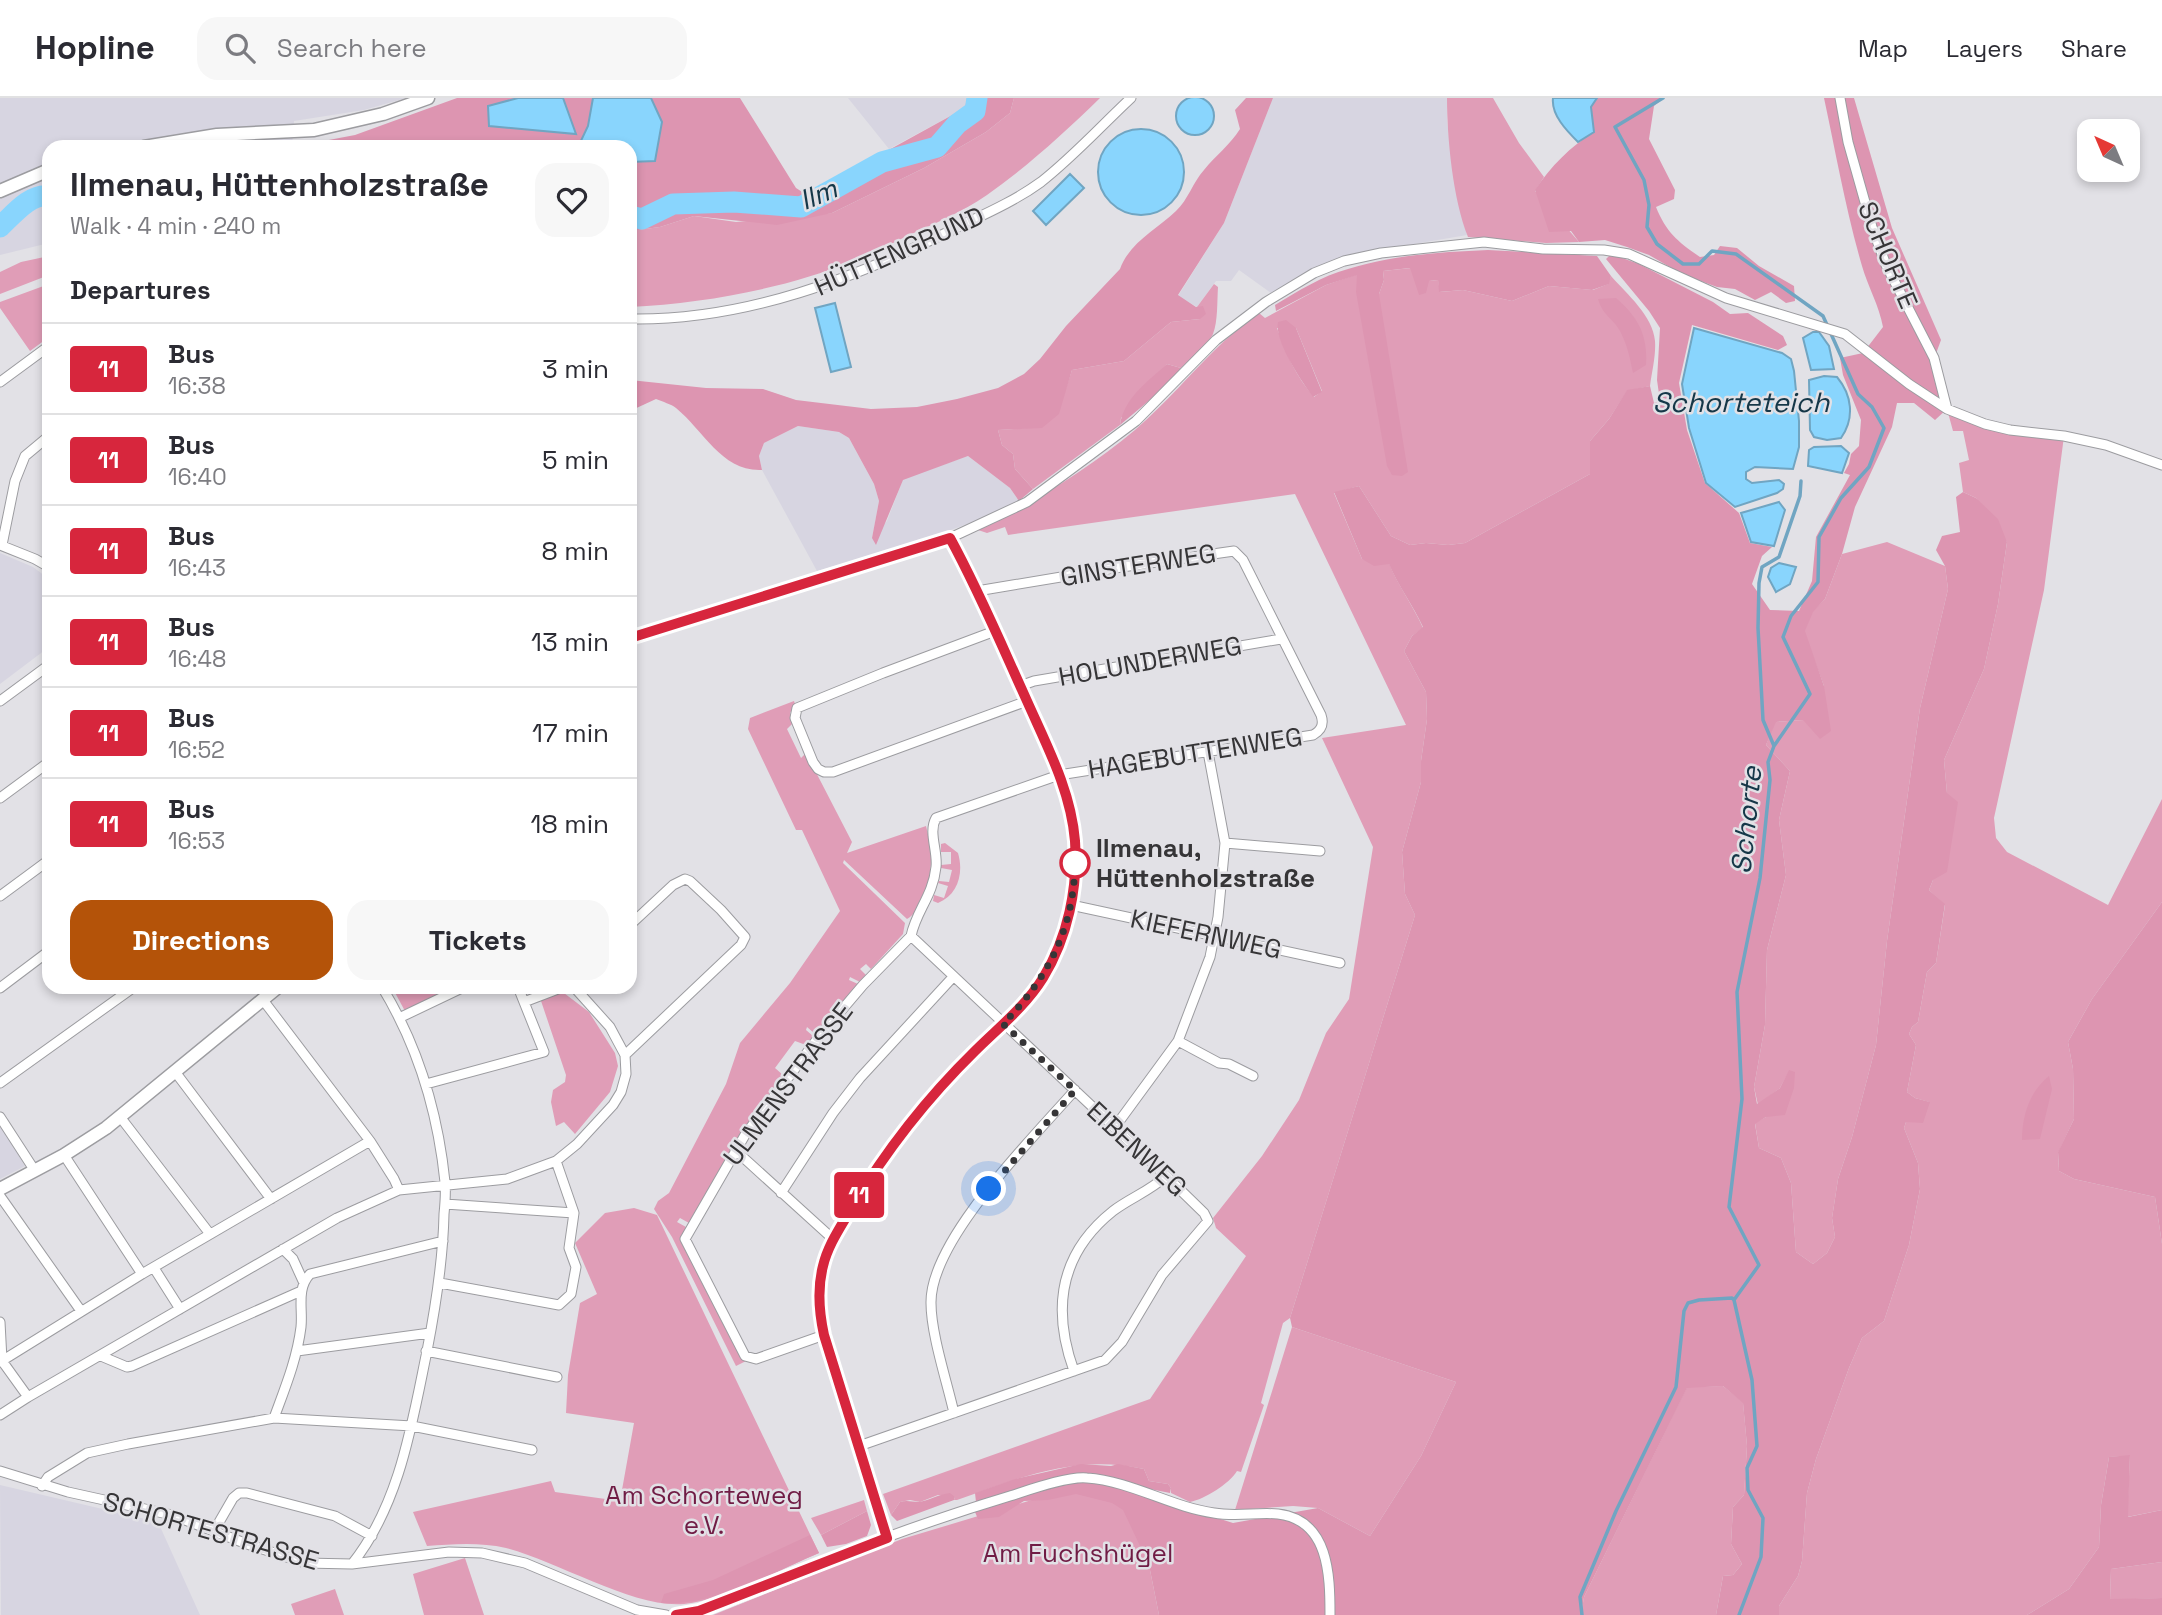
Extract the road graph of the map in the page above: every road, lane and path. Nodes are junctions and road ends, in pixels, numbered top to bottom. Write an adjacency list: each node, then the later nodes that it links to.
1 (428, 98): 4 (street)
2 (1131, 98): 7 (street, HÜTTENGRUND)
3 (1840, 98): 10 (street, SCHORTE)
4 (219, 140)
5 (42, 173): 6 (street)
6 (0, 191)
7 (637, 318)
8 (42, 351): 9 (street)
9 (0, 382)
10 (1947, 409): 12 (street); 13 (street)
11 (42, 442): 14 (street)
12 (2162, 466)
13 (950, 538): 16 (street); 18 (street)
14 (1, 545): 15 (street)
15 (42, 565)
16 (977, 591): 17 (street); 19 (street, GINSTERWEG)
17 (995, 631): 21 (street); 23 (street)
18 (637, 636)
19 (1281, 639): 21 (street, HOLUNDERWEG); 24 (street, GINSTERWEG)
20 (42, 670): 22 (street)
21 (1020, 685): 23 (street)
22 (0, 701)
23 (1027, 701): 27 (street)
24 (1323, 720): 25 (street, HAGEBUTTENWEG)
25 (1208, 752): 27 (street, HAGEBUTTENWEG); 29 (street)
26 (42, 767): 28 (street)
27 (1059, 775): 33 (street); 35 (street, HAGEBUTTENWEG)
28 (3, 796)
29 (1225, 842): 30 (street); 36 (street)
30 (1320, 851)
31 (42, 865): 32 (street)
32 (0, 896)
33 (1071, 905): 36 (street, KIEFERNWEG); 51 (street)
34 (637, 918): 53 (street)
35 (911, 936): 39 (street, EIBENWEG); 63 (street, ULMENSTRASSE)
36 (1214, 937): 38 (street, KIEFERNWEG); 52 (street)
37 (42, 956): 40 (street)
38 (1340, 962)
39 (953, 977): 51 (street, EIBENWEG); 71 (street)
40 (0, 988)
41 (124, 994): 56 (street)
42 (270, 994): 48 (street)
43 (386, 994): 50 (street)
44 (449, 994): 50 (street)
45 (521, 994): 49 (street)
46 (545, 994): 49 (street)
47 (580, 994): 53 (street)
48 (263, 1000): 54 (street); 62 (street)
49 (524, 1002): 57 (street)
50 (399, 1018): 57 (street)
51 (1003, 1024): 58 (street, EIBENWEG); 77 (street)
52 (1178, 1041): 55 (street); 61 (street)
53 (625, 1055): 65 (street)
54 (176, 1073): 60 (street); 73 (street)
55 (1254, 1076)
56 (0, 1083)
57 (426, 1084): 68 (street)
58 (1075, 1090): 61 (street, EIBENWEG); 96 (street)
59 (0, 1117): 66 (street)
60 (121, 1118): 64 (street); 76 (street)
61 (1115, 1127): 67 (street, EIBENWEG)
62 (370, 1141): 70 (street); 73 (street)
63 (735, 1150): 71 (street); 88 (street, ULMENSTRASSE)
64 (64, 1156): 66 (street); 81 (street)
65 (556, 1161): 68 (street); 75 (street)
66 (35, 1171): 69 (street)
67 (1166, 1176): 93 (street); 93 (street, EIBENWEG)
68 (446, 1185): 70 (street); 74 (street)
69 (0, 1189)
70 (399, 1190): 79 (street)
71 (781, 1193): 77 (street)
72 (0, 1196): 85 (street)
73 (271, 1199): 76 (street)
74 (445, 1205): 75 (street); 78 (street)
75 (574, 1213): 82 (street)
76 (210, 1234): 80 (street)
77 (833, 1239): 88 (street)
78 (443, 1241): 82 (street); 83 (street)
79 (283, 1249): 83 (street); 84 (street)
80 (154, 1268): 81 (street); 84 (street)
81 (142, 1274): 85 (street)
82 (440, 1283): 87 (street)
83 (302, 1286): 89 (street); 91 (street)
84 (180, 1309): 91 (street)
85 (81, 1311): 92 (street)
86 (0, 1322): 92 (street)
87 (430, 1333): 89 (street); 90 (street)
88 (824, 1335): 100 (street)
89 (298, 1351): 98 (street)
90 (426, 1351): 94 (street); 99 (street)
91 (101, 1356): 95 (street)
92 (1, 1360): 95 (street)
93 (1074, 1371): 96 (street)
94 (557, 1377)
95 (28, 1397): 97 (street)
96 (954, 1413): 100 (street)
97 (0, 1415)
98 (274, 1418): 99 (street); 103 (street)
99 (412, 1426): 101 (street); 105 (street)
100 (859, 1446): 106 (street)
101 (532, 1450)
102 (0, 1471): 103 (street, SCHORTESTRASSE)
103 (42, 1486): 104 (street, SCHORTESTRASSE)
104 (214, 1531): 105 (street); 107 (street, SCHORTESTRASSE)
105 (372, 1536): 107 (street)
106 (887, 1538): 109 (street); 110 (street)
107 (352, 1564): 108 (street, SCHORTESTRASSE)
108 (666, 1615)
109 (676, 1615)
110 (1330, 1615)

